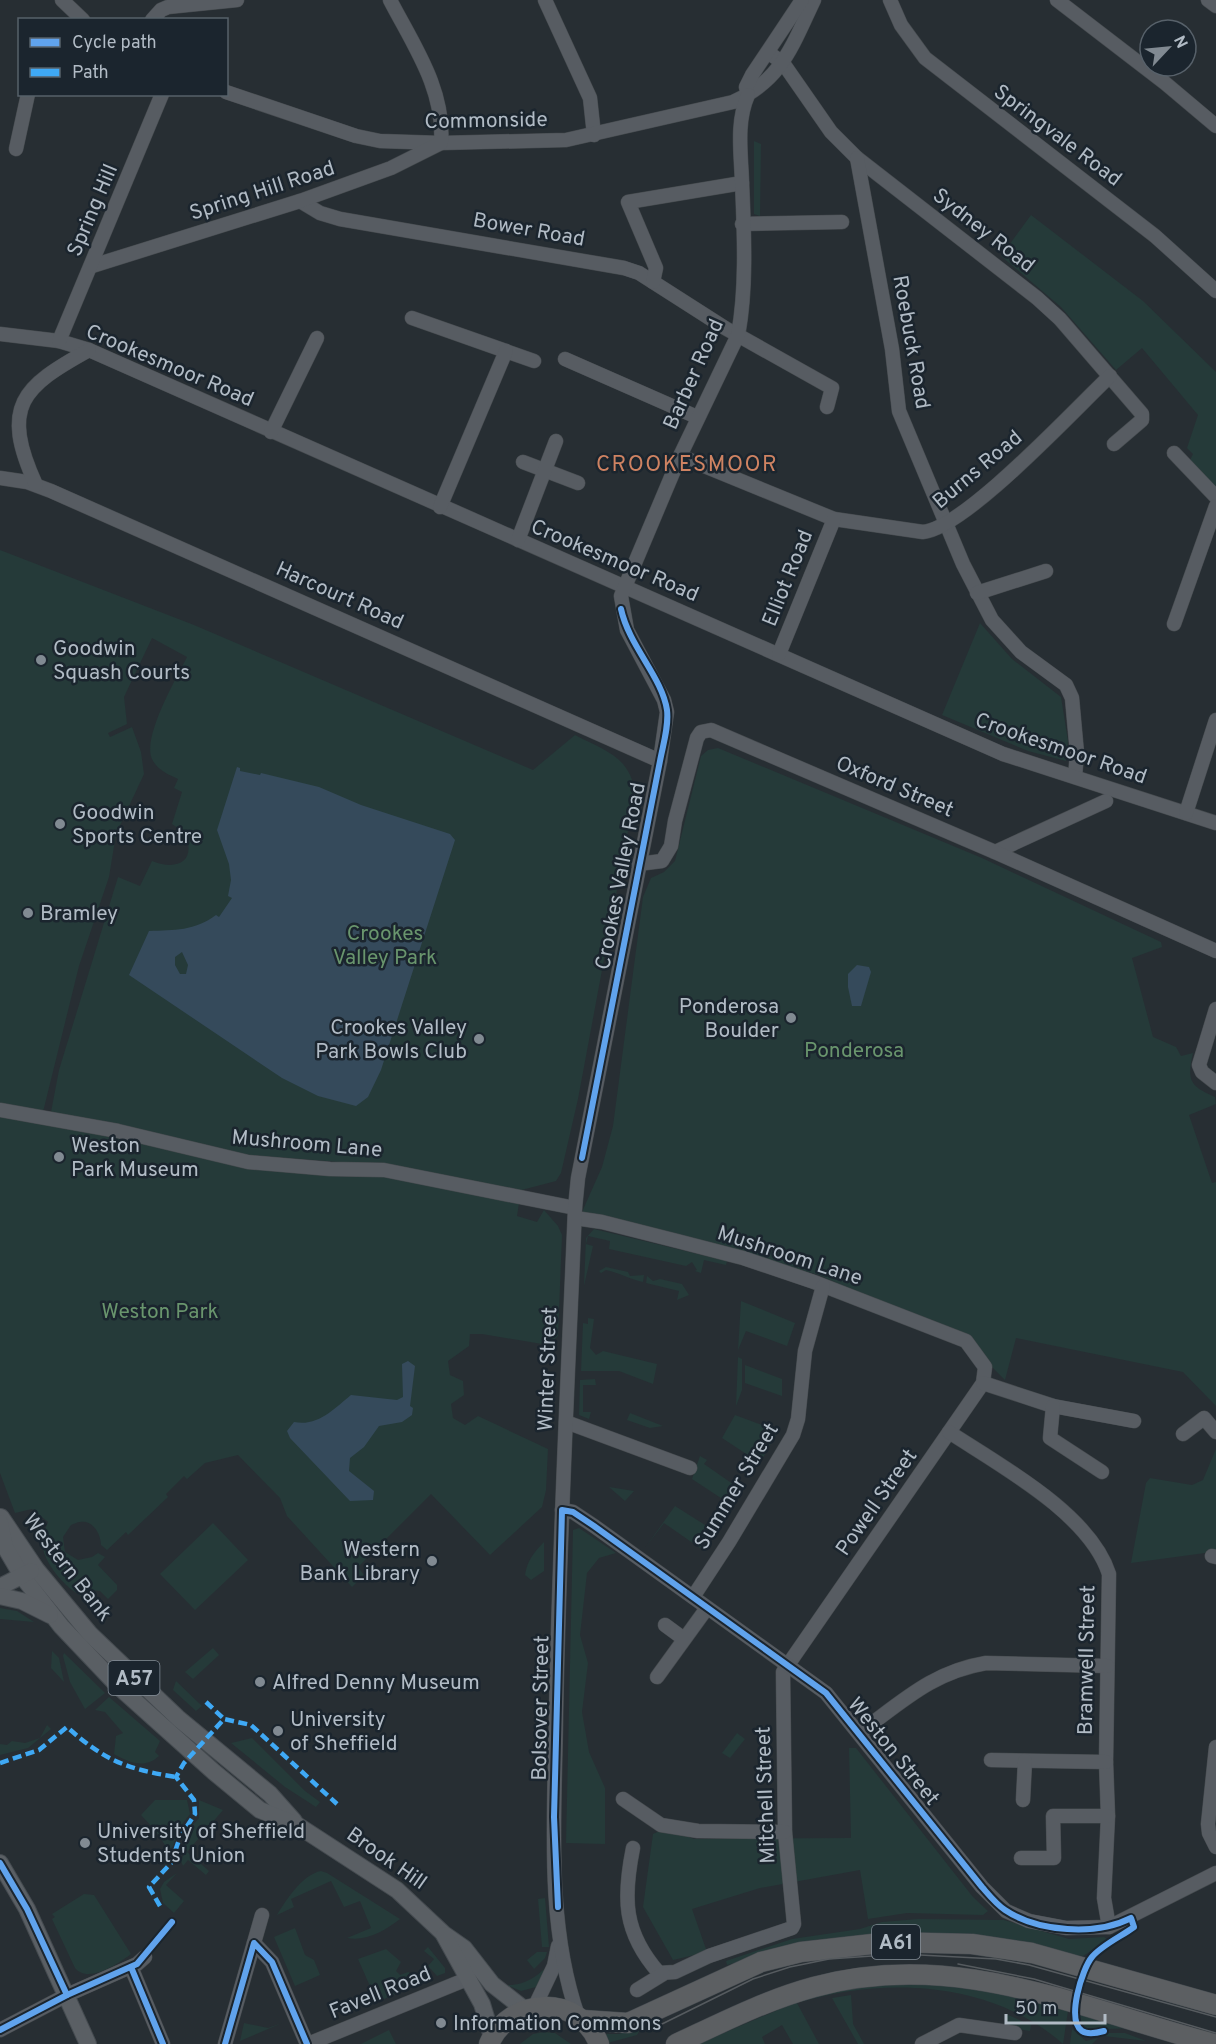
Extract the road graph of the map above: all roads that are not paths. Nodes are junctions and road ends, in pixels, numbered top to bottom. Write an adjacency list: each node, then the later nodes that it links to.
1 (237, 0): 9 (street)
2 (390, 0): 22 (street)
3 (545, 0): 21 (street)
4 (802, 0): 14 (street)
5 (814, 0): 15 (street, Commonside)
6 (890, 0): 31 (street, Springvale Road)
7 (1057, 0): 20 (street)
8 (1208, 0): 11 (street)
9 (173, 3): 13 (street)
10 (66, 4): 12 (street)
11 (1216, 6)
12 (81, 18)
13 (154, 18)
14 (769, 52): 15 (street, Sydney Road); 17 (street)
15 (783, 63): 17 (street, Commonside); 24 (street, Sydney Road)
16 (228, 93): 22 (street, Commonside)
17 (748, 95): 21 (street, Commonside); 25 (street, Barber Road)
18 (28, 96): 23 (street)
19 (161, 96): 29 (street, Spring Hill)
20 (1216, 126)
21 (594, 135): 22 (street, Commonside)
22 (441, 143): 26 (street, Spring Hill Road)
23 (16, 149)
24 (856, 158): 41 (street, Sydney Road); 58 (street, Roebuck Road)
25 (742, 183): 28 (street, Barber Road); 30 (street)
26 (300, 201): 29 (street, Spring Hill Road); 30 (street, Bower Road)
27 (842, 222): 28 (street)
28 (742, 224): 34 (street, Barber Road)
29 (92, 266): 36 (street, Spring Hill)
30 (653, 282): 34 (street, Bower Road)
31 (1216, 291)
32 (412, 318): 38 (street)
33 (0, 334): 36 (street, Crookesmoor Road)
34 (738, 335): 42 (street, Bower Road); 43 (street, Barber Road)
35 (317, 338): 44 (street)
36 (59, 341): 37 (street, Crookesmoor Road)
37 (89, 350): 44 (street, Crookesmoor Road); 53 (street)
38 (506, 351): 40 (street); 55 (street)
39 (565, 359): 43 (street)
40 (534, 361)
41 (1110, 376): 46 (street, Sydney Road); 58 (street, Burns Road)
42 (827, 407)
43 (697, 417): 48 (street, Barber Road)
44 (271, 432): 55 (street, Crookesmoor Road)
45 (556, 441): 50 (street)
46 (1114, 444)
47 (1174, 453): 54 (street)
48 (680, 456): 57 (street, Burns Road); 61 (street, Barber Road)
49 (523, 462): 50 (street)
50 (546, 471): 52 (street); 59 (street)
51 (0, 478): 53 (street, Harcourt Road)
52 (578, 483)
53 (36, 485): 66 (street, Harcourt Road)
54 (1216, 497)
55 (440, 507): 59 (street, Crookesmoor Road)
56 (1216, 507): 63 (street)
57 (834, 519): 58 (street, Burns Road); 64 (street, Elliot Road)
58 (946, 525): 62 (street, Roebuck Road)
59 (518, 540): 61 (street, Crookesmoor Road)
60 (1046, 571): 62 (street)
61 (623, 586): 64 (street, Crookesmoor Road); 66 (street, Crookes Valley Road)
62 (977, 593): 67 (street, Roebuck Road)
63 (1174, 624)
64 (779, 654): 67 (street, Crookesmoor Road)
65 (1216, 720): 69 (street)
66 (660, 761): 72 (street, Crookes Valley Road)
67 (1075, 777): 69 (street, Crookesmoor Road)
68 (1106, 801): 71 (street)
69 (1186, 813): 70 (street, Crookesmoor Road)
70 (1216, 823)
71 (995, 852): 72 (street, Oxford Street); 73 (street, Oxford Street)
72 (638, 864): 77 (street, Crookes Valley Road)
73 (1216, 951)
74 (1216, 1009): 75 (street)
75 (1216, 1083)
76 (0, 1110): 77 (street, Mushroom Lane)
77 (574, 1219): 78 (street, Mushroom Lane); 82 (street, Winter Street)
78 (823, 1286): 79 (street, Mushroom Lane); 94 (street, Summer Street)
79 (983, 1383): 80 (street); 84 (street, Powell Street)
80 (1053, 1406): 81 (street); 87 (street)
81 (1134, 1421)
82 (566, 1422): 86 (street); 88 (street, Winter Street)
83 (1216, 1431): 85 (street)
84 (949, 1432): 99 (street, Powell Street); 100 (street, Bramwell Street)
85 (1183, 1434)
86 (690, 1468)
87 (1102, 1472)
88 (562, 1510): 94 (street, Weston Street); 121 (street, Bolsover Street)
89 (0, 1516): 91 (main road, Western Bank / A57)
90 (0, 1523): 91 (main road, Western Bank / A57)
91 (29, 1572): 92 (main road); 96 (main road, Western Bank / A57); 102 (main road, Western Bank / A57)
92 (0, 1587)
93 (0, 1596): 96 (main road)
94 (693, 1597): 95 (street, Weston Street)
95 (707, 1608): 98 (street); 99 (street, Weston Street)
96 (53, 1617): 102 (main road, Western Bank / A57)
97 (665, 1625): 98 (street)
98 (684, 1639): 101 (street)
99 (787, 1666): 103 (street, Weston Street); 112 (street, Mitchell Street)
100 (1107, 1666): 103 (street); 107 (street, Bramwell Street)
101 (657, 1677)
102 (173, 1725): 111 (main road, Brook Hill / A57); 111 (main road, Brook Hill / A57)
103 (859, 1733): 119 (street, Weston Street)
104 (1216, 1747): 113 (street)
105 (992, 1760): 106 (street)
106 (1025, 1761): 107 (street); 109 (street)
107 (1106, 1762): 110 (street, Bramwell Street)
108 (622, 1799): 112 (street)
109 (1023, 1800)
110 (1108, 1816): 115 (street); 119 (street, Bramwell Street)
111 (297, 1825): 120 (main road, Brook Hill / A57)
112 (785, 1832): 125 (street, Mitchell Street)
113 (1216, 1847)
114 (633, 1848): 125 (street)
115 (1021, 1858)
116 (0, 1863): 128 (main road)
117 (1216, 1873): 119 (street)
118 (262, 1915): 122 (street)
119 (1109, 1927)
120 (444, 1934): 126 (main road, Brook Hill / A57); 130 (main road, Brook Hill / A57)
121 (560, 1935): 130 (street); 131 (street)
122 (254, 1943): 137 (street); 138 (street)
123 (145, 1957): 124 (street)
124 (131, 1967): 128 (street); 136 (street)
125 (663, 1974): 127 (street)
126 (467, 1979): 134 (main road, Brook Hill / A57); 138 (street, Favell Road)
127 (638, 1990)
128 (67, 1995): 132 (street); 135 (main road)
129 (1216, 2005): 131 (highway, A61)
130 (530, 2008): 131 (highway); 134 (highway)
131 (580, 2018): 139 (highway)
132 (0, 2030)
133 (1015, 2033): 141 (street)
134 (491, 2041)
135 (88, 2044)
136 (163, 2044)
137 (225, 2044)
138 (307, 2044)
139 (599, 2044)
140 (676, 2044): 142 (highway, A61)
141 (922, 2044)
142 (1214, 2044)

